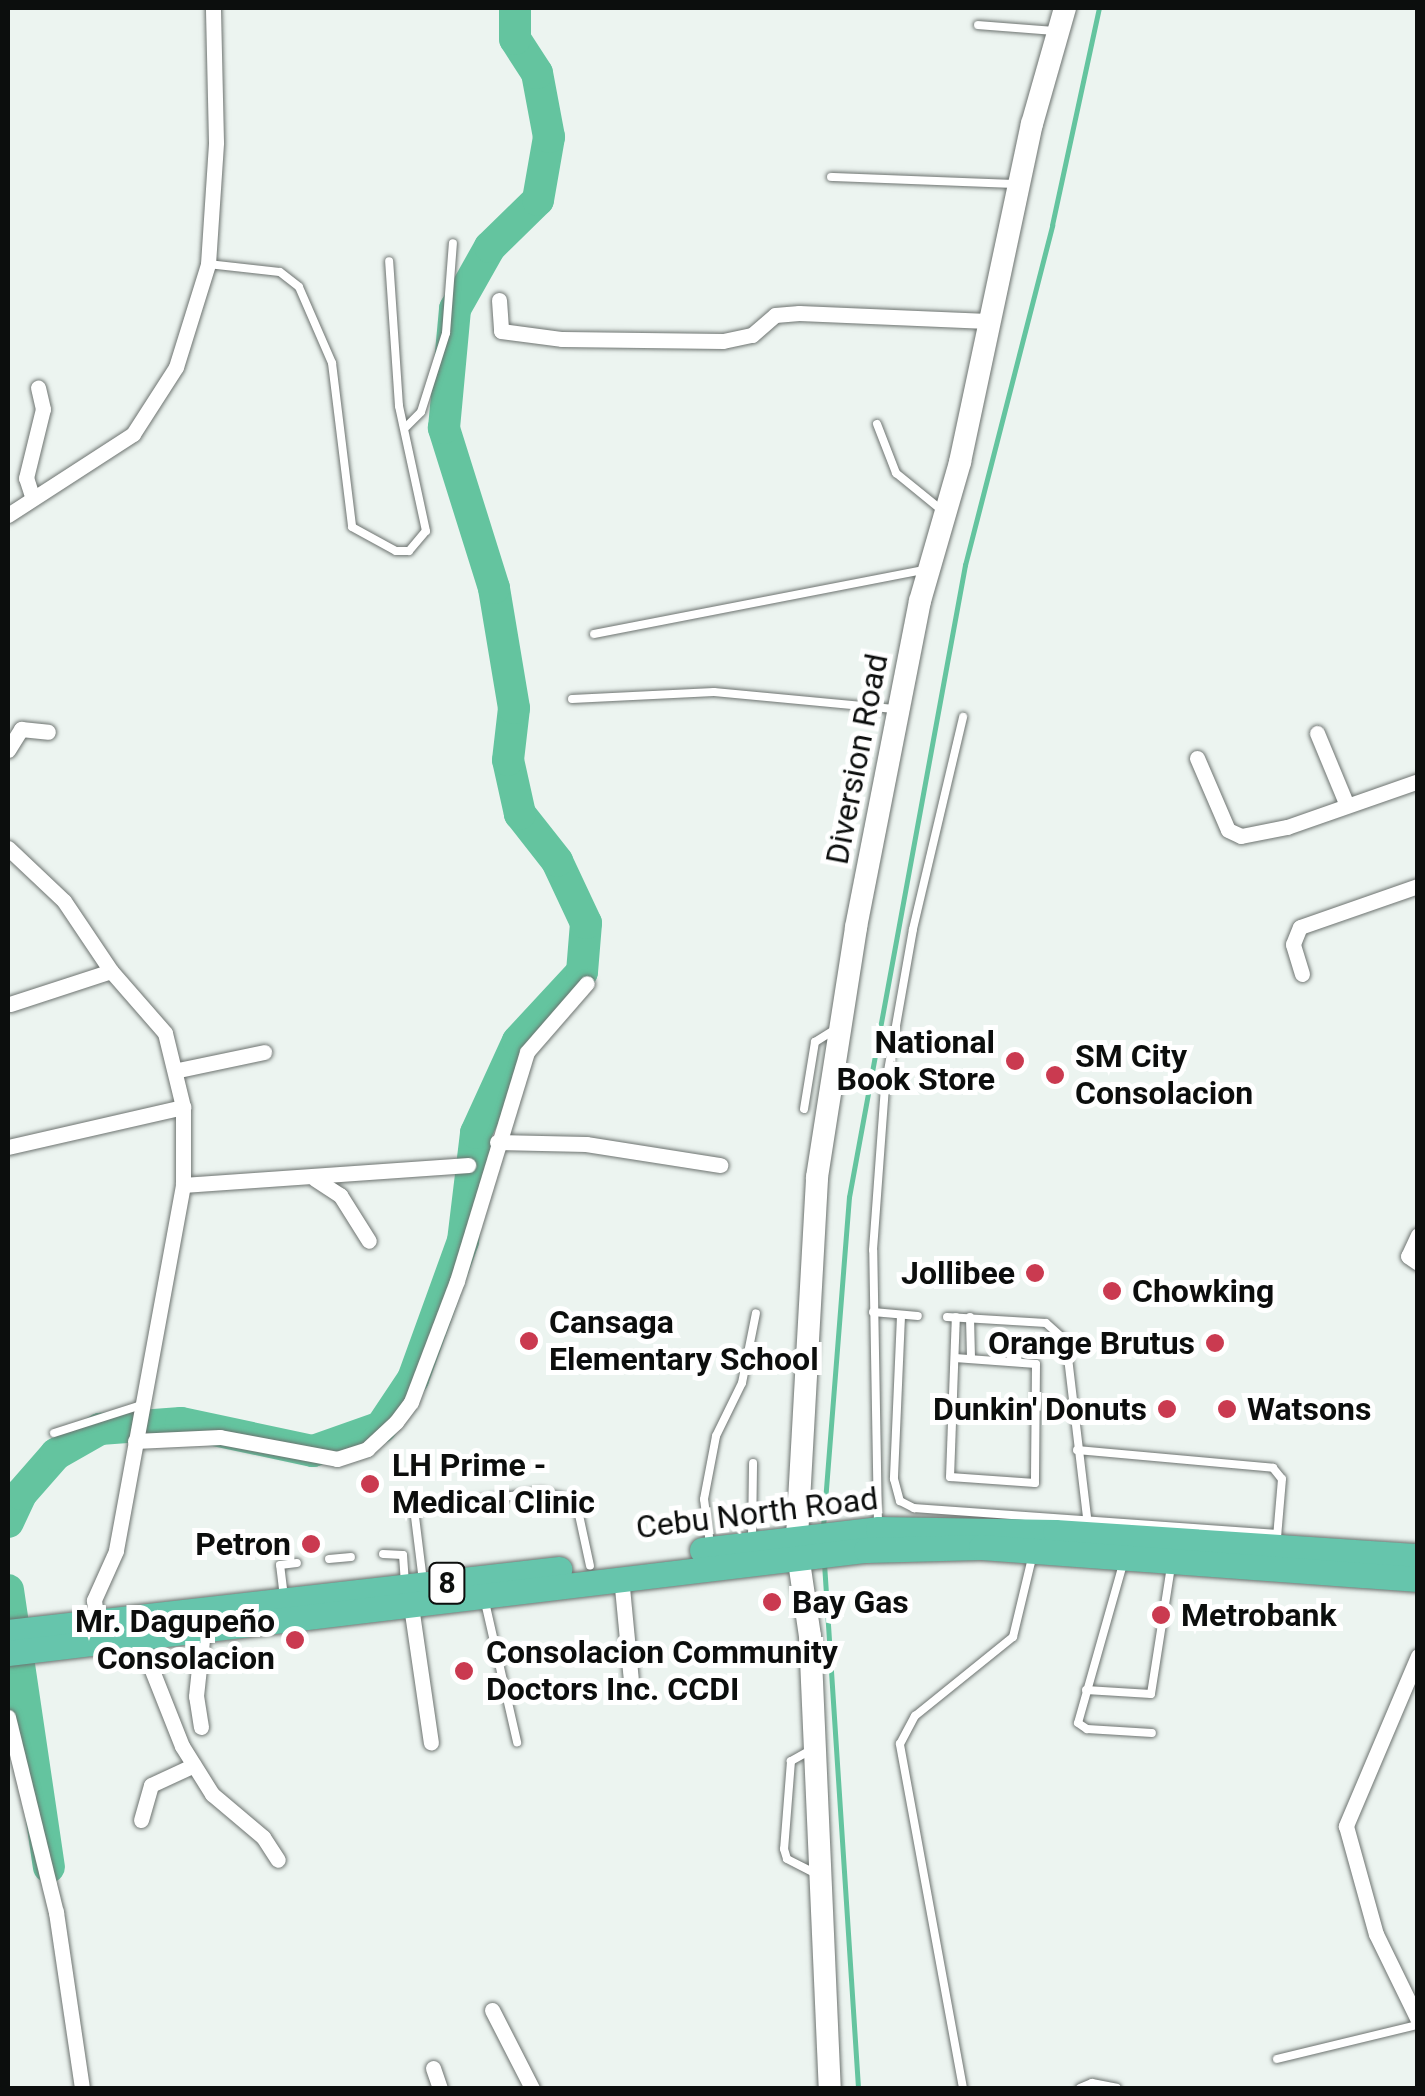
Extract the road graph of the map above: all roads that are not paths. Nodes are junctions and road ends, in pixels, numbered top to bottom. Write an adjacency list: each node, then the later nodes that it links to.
1 (213, 8): 9 (street)
2 (1065, 8): 4 (street, Diversion Road)
3 (978, 25): 4 (lane)
4 (1058, 31): 6 (street, Diversion Road)
5 (831, 177): 6 (lane)
6 (1019, 184): 11 (street, Diversion Road)
7 (453, 242): 14 (lane)
8 (390, 261): 14 (lane)
9 (208, 264): 14 (lane); 15 (street)
10 (499, 300): 11 (street)
11 (988, 321): 17 (street, Diversion Road)
12 (38, 388): 15 (street)
13 (877, 424): 17 (lane)
14 (406, 427)
15 (32, 496): 16 (street)
16 (10, 507)
17 (945, 513): 18 (street, Diversion Road)
18 (929, 569): 19 (lane); 21 (street, Diversion Road)
19 (594, 634)
20 (572, 699): 21 (lane)
21 (898, 709): 36 (street, Diversion Road)
22 (963, 717): 50 (lane)
23 (48, 732): 25 (street)
24 (1318, 733): 28 (street)
25 (8, 750)
26 (1196, 758): 28 (street)
27 (1418, 781): 28 (street)
28 (1346, 803)
29 (8, 848): 30 (street)
30 (14, 863): 32 (street)
31 (1418, 886): 33 (street)
32 (111, 971): 35 (street); 38 (street)
33 (1302, 974)
34 (587, 983): 41 (street)
35 (10, 1004)
36 (842, 1026): 40 (lane); 66 (street, Diversion Road)
37 (264, 1052): 38 (street)
38 (178, 1070): 39 (street)
39 (183, 1107): 42 (street); 46 (street)
40 (804, 1109)
41 (497, 1142): 44 (street); 59 (street)
42 (8, 1147)
43 (468, 1164): 45 (street)
44 (720, 1165)
45 (311, 1178): 46 (street); 48 (street)
46 (183, 1185): 57 (street)
47 (1418, 1235): 49 (street)
48 (369, 1241)
49 (1418, 1263)
50 (873, 1312): 52 (lane); 63 (lane)
51 (756, 1313): 67 (lane)
52 (901, 1316): 53 (lane); 62 (lane)
53 (918, 1316)
54 (970, 1317): 55 (lane); 56 (lane); 60 (lane)
55 (955, 1358): 56 (lane); 56 (lane)
56 (971, 1358)
57 (140, 1410): 58 (lane); 59 (street)
58 (54, 1434)
59 (135, 1438): 83 (street)
60 (1077, 1450): 62 (lane); 68 (lane)
61 (753, 1463): 65 (lane)
62 (1087, 1517): 68 (lane)
63 (878, 1529): 64 (main road, Cebu North Road / 8); 68 (main road, Cebu North Road / 8)
64 (846, 1541): 66 (main road, Cebu North Road / 8); 69 (main road, Cebu North Road / 8)
65 (752, 1543): 66 (main road, Cebu North Road / 8); 67 (main road, Cebu North Road / 8)
66 (804, 1545): 78 (main road, Cebu North Road / 8); 96 (street, Diversion Road)
67 (710, 1548): 77 (main road, Cebu North Road / 8)
68 (1276, 1550): 71 (main road, Cebu North Road / 8); 75 (main road, Cebu North Road / 8); 79 (main road, Cebu North Road / 8)
69 (1033, 1552): 74 (main road, Cebu North Road / 8); 109 (lane)
70 (383, 1554): 80 (lane)
71 (1418, 1556)
72 (351, 1557): 73 (lane)
73 (328, 1560)
74 (1124, 1560): 75 (main road, Cebu North Road / 8); 90 (lane)
75 (1172, 1562): 90 (lane)
76 (297, 1563): 82 (lane)
77 (590, 1566): 80 (main road, Cebu North Road / 8); 80 (lane)
78 (621, 1578): 81 (main road, Cebu North Road / 8); 89 (street)
79 (1418, 1578)
80 (413, 1594): 81 (main road, Cebu North Road / 8); 82 (main road, Cebu North Road / 8); 84 (main road, Cebu North Road / 8); 95 (street)
81 (484, 1597): 94 (lane)
82 (285, 1604): 83 (main road, Cebu North Road / 8)
83 (96, 1626): 85 (main road, Cebu North Road / 8)
84 (203, 1632): 86 (main road, Cebu North Road / 8); 92 (street)
85 (25, 1638): 86 (main road, Cebu North Road / 8); 87 (main road, Cebu North Road / 8)
86 (140, 1640): 97 (street)
87 (8, 1652)
88 (1418, 1656): 102 (street)
89 (631, 1681)
90 (1086, 1690): 93 (lane)
91 (8, 1716): 105 (street)
92 (201, 1727)
93 (1152, 1733)
94 (517, 1742)
95 (431, 1743)
96 (814, 1751): 100 (street, Diversion Road); 100 (lane)
97 (194, 1764): 98 (street); 99 (street)
98 (141, 1820)
99 (278, 1860)
100 (822, 1877): 108 (street, Diversion Road)
101 (492, 2010): 107 (street)
102 (1418, 2023): 103 (lane)
103 (1276, 2060)
104 (433, 2068): 106 (street)
105 (82, 2088)
106 (440, 2088)
107 (530, 2088)
108 (830, 2088)
109 (963, 2088)
110 (1080, 2088): 111 (lane)
111 (1117, 2088)

